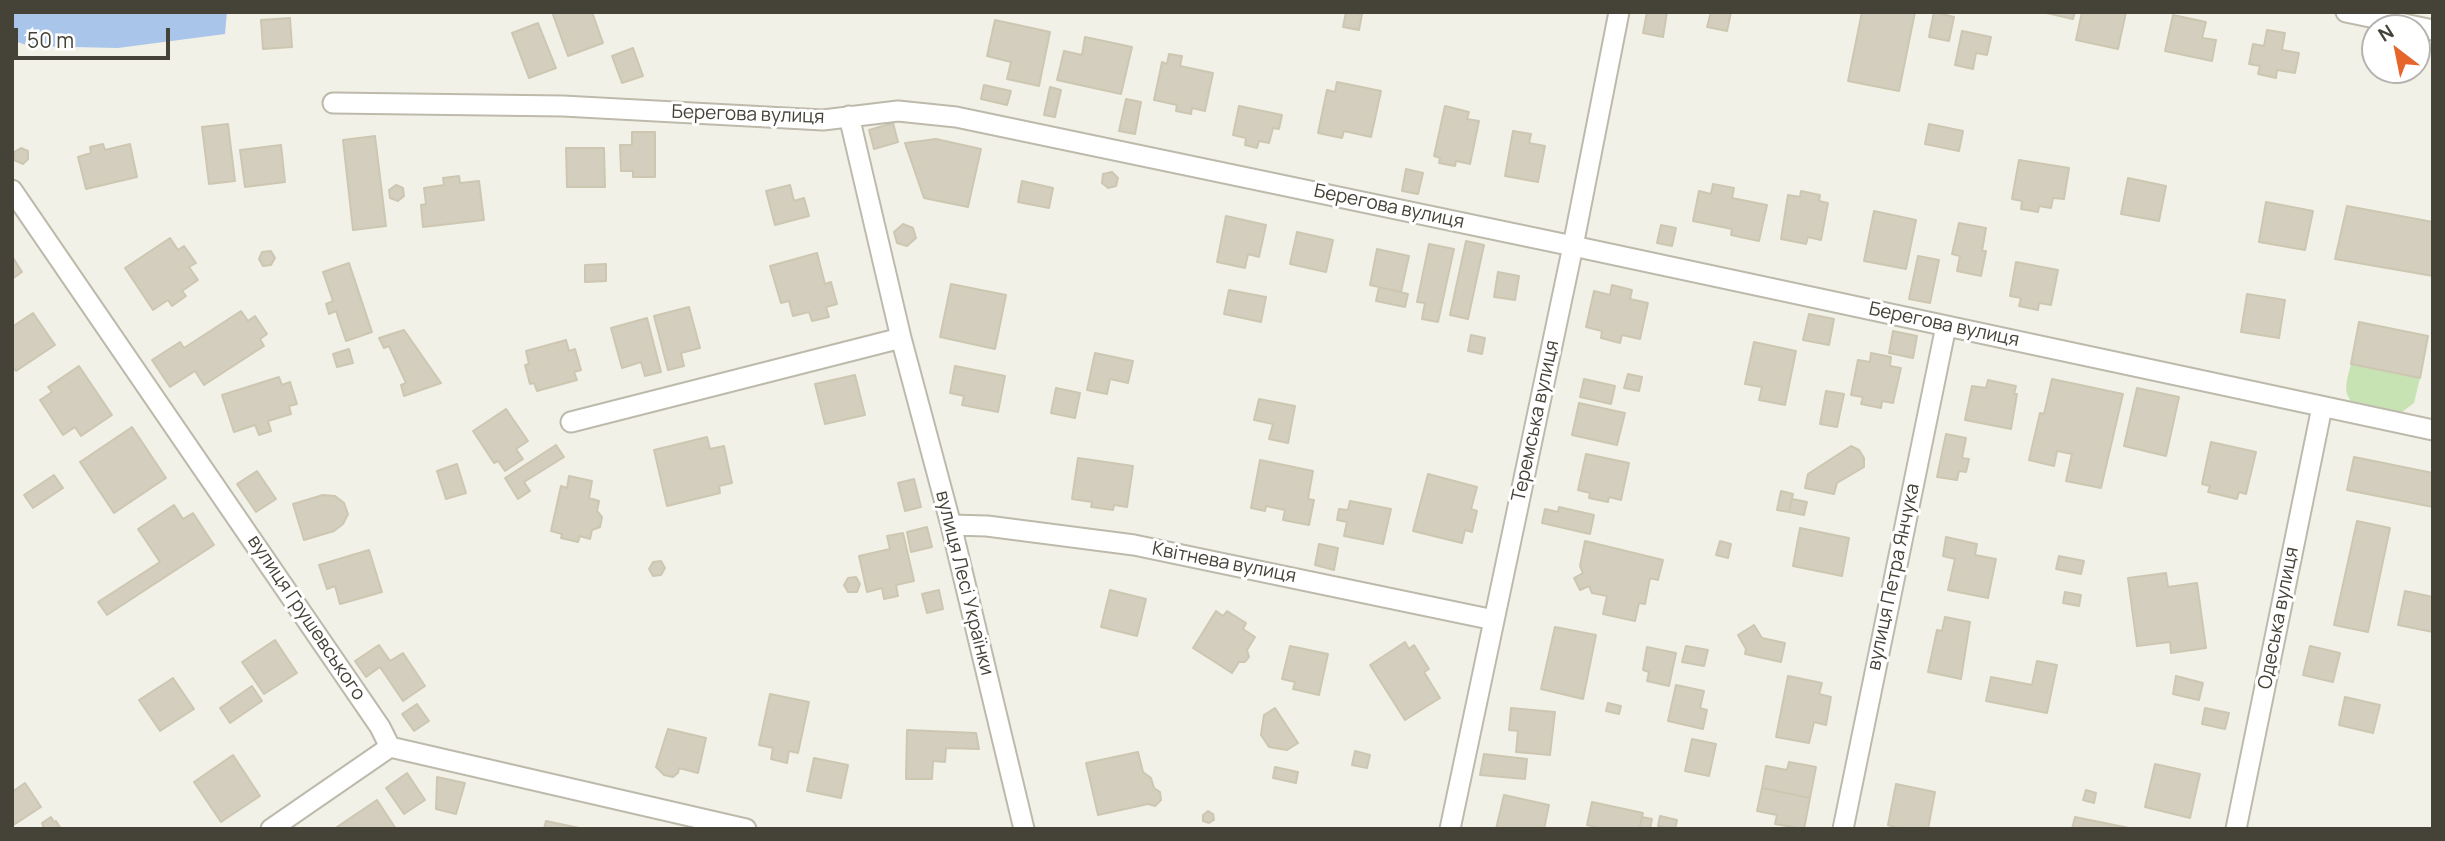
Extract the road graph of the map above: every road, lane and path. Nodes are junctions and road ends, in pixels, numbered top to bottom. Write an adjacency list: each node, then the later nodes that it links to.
1 (1619, 12): 7 (street, Теремська вулиця)
2 (2346, 12): 3 (street)
3 (2433, 30)
4 (333, 103): 5 (street, Берегова вулиця)
5 (849, 116): 7 (street, Берегова вулиця); 9 (street, вулиця Лесі Українки)
6 (13, 190): 15 (street, вулиця Грушевського)
7 (1573, 246): 8 (street, Берегова вулиця); 14 (street, Теремська вулиця)
8 (1946, 326): 10 (street, Берегова вулиця); 20 (street, вулиця Петра Янчука)
9 (901, 338): 11 (street); 13 (street, вулиця Лесі Українки)
10 (2322, 407): 12 (street, Берегова вулиця); 21 (street, Одеська вулиця)
11 (571, 422)
12 (2433, 430)
13 (951, 525): 14 (street, Квітнева вулиця); 18 (street, вулиця Лесі Українки)
14 (1494, 620): 19 (street, Теремська вулиця)
15 (390, 747): 16 (street); 17 (street)
16 (271, 829)
17 (746, 829)
18 (1024, 829)
19 (1450, 829)
20 (1843, 829)
21 (2236, 829)

